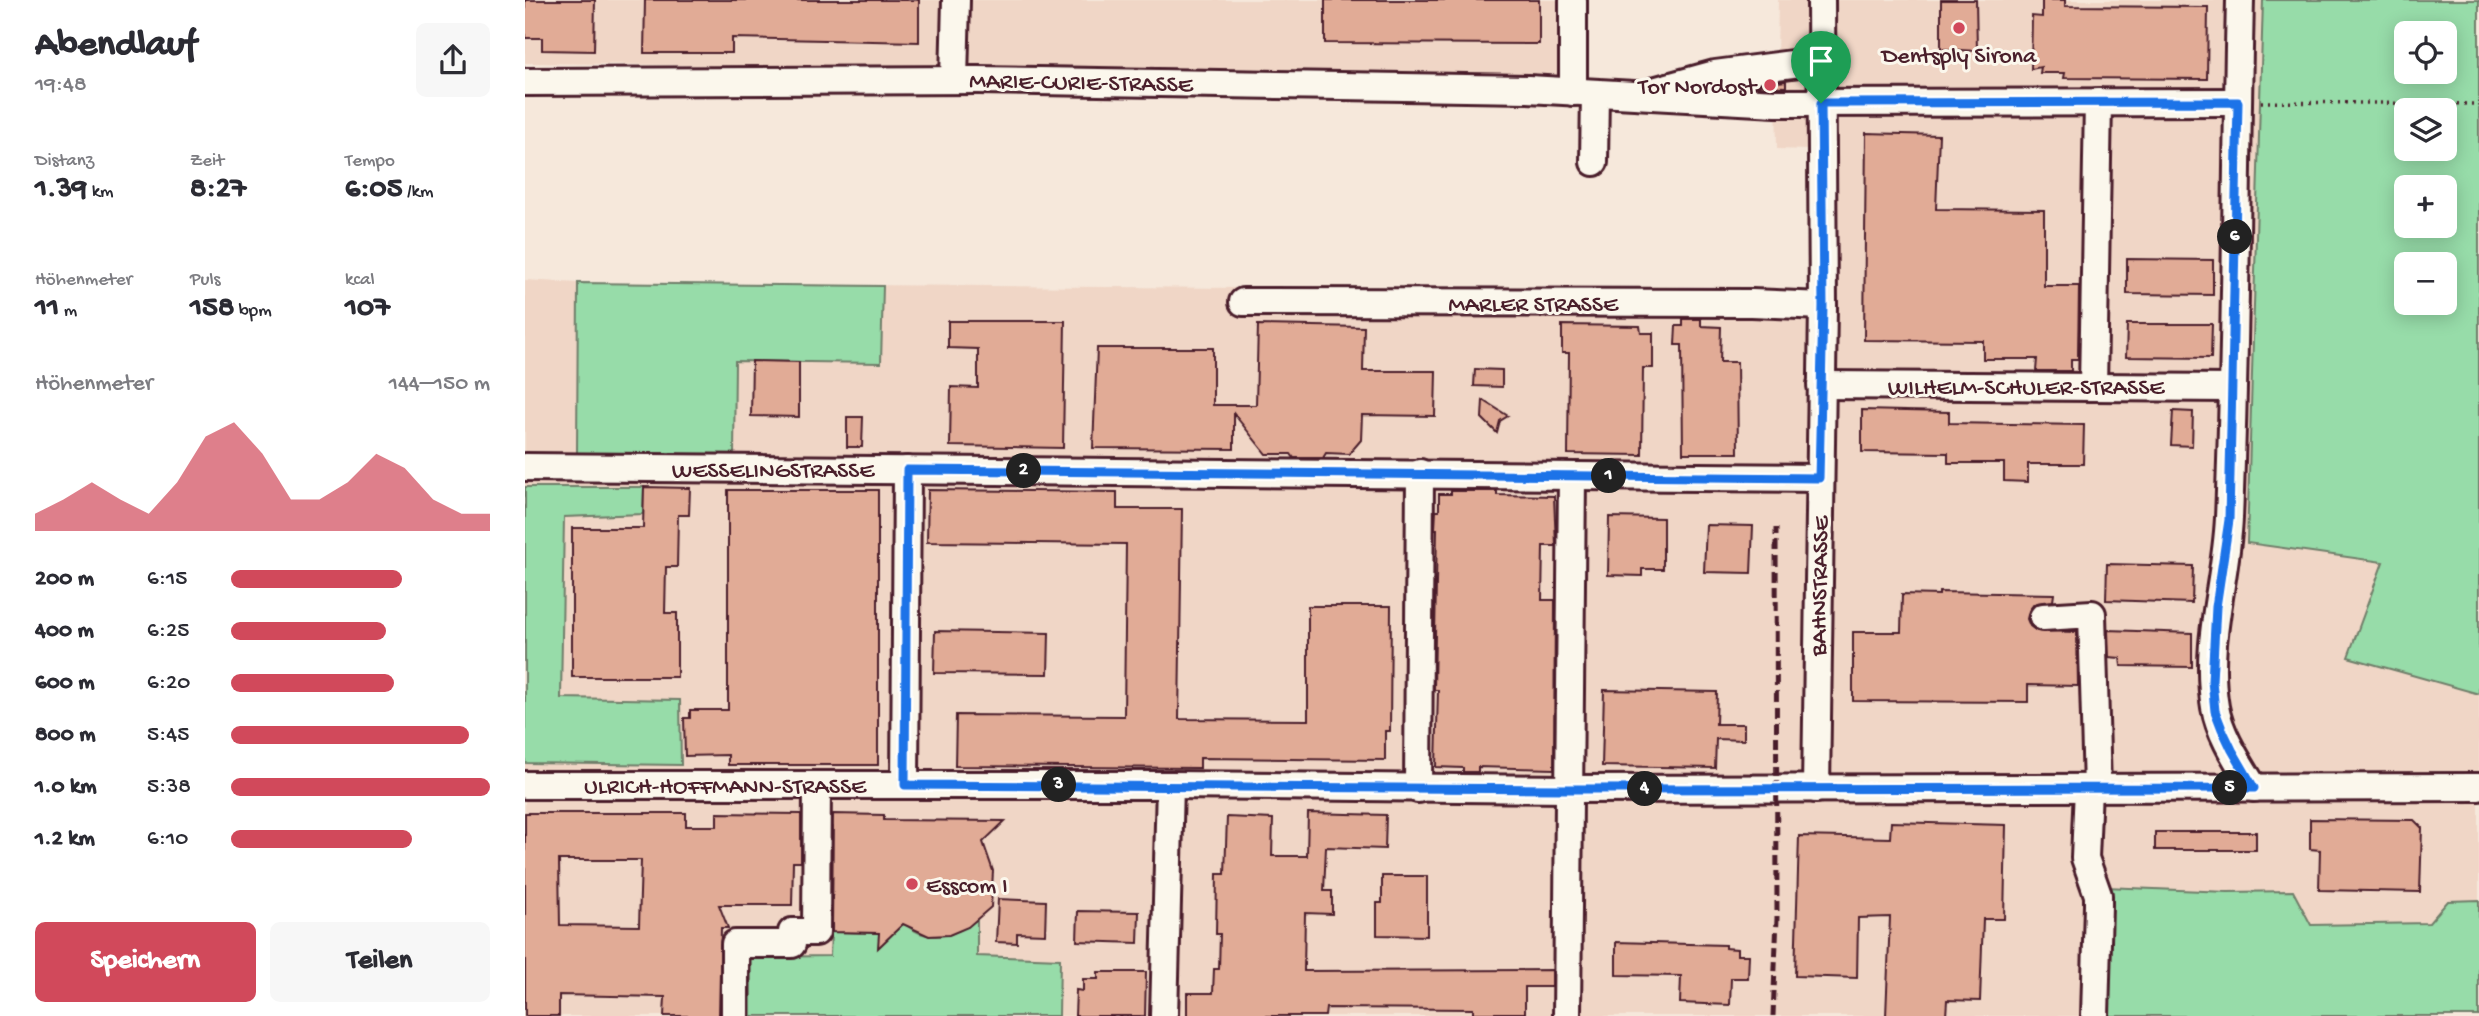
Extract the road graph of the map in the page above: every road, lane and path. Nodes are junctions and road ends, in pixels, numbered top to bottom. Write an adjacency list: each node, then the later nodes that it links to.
1 (956, 0): 6 (street)
2 (1573, 0): 8 (street)
3 (1821, 0): 5 (street, BAHNSTRASSE)
4 (2240, 0): 11 (street)
5 (1821, 46): 9 (street); 12 (street, BAHNSTRASSE)
6 (954, 80): 7 (street, MARIE-CURIE-STRASSE); 8 (street, MARIE-CURIE-STRASSE)
7 (525, 82)
8 (1584, 93): 9 (street, MARIE-CURIE-STRASSE); 14 (street)
9 (1636, 96): 12 (street, MARIE-CURIE-STRASSE)
10 (2098, 102): 11 (street); 12 (street); 18 (street)
11 (2238, 102): 13 (path); 19 (street)
12 (1821, 103): 16 (street, BAHNSTRASSE)
13 (2479, 104)
14 (1594, 162)
15 (1243, 302): 16 (street, MARLER STRASSE)
16 (1823, 306): 17 (street, BAHNSTRASSE)
17 (1821, 385): 18 (street, WILHELM-SCHULER-STRASSE); 24 (street, BAHNSTRASSE)
18 (2093, 387): 19 (street, WILHELM-SCHULER-STRASSE)
19 (2231, 388): 32 (street)
20 (525, 467): 21 (street, WESSELINGSTRASSE)
21 (907, 470): 22 (street, WESSELINGSTRASSE); 28 (street)
22 (1420, 473): 23 (street, WESSELINGSTRASSE); 33 (street)
23 (1572, 476): 24 (street, WESSELINGSTRASSE); 34 (street)
24 (1819, 478): 35 (street, BAHNSTRASSE)
25 (2043, 617): 31 (street)
26 (525, 785): 27 (street, ULRICH-HOFFMANN-STRASSE)
27 (817, 785): 28 (street, ULRICH-HOFFMANN-STRASSE); 36 (street)
28 (905, 785): 29 (street, ULRICH-HOFFMANN-STRASSE)
29 (1170, 785): 33 (street, ULRICH-HOFFMANN-STRASSE); 37 (street)
30 (2479, 787): 32 (street, ULRICH-HOFFMANN-STRASSE)
31 (2093, 788): 32 (street, ULRICH-HOFFMANN-STRASSE); 35 (street, ULRICH-HOFFMANN-STRASSE); 39 (street)
32 (2254, 788)
33 (1418, 789): 34 (street, ULRICH-HOFFMANN-STRASSE)
34 (1569, 789): 35 (street, ULRICH-HOFFMANN-STRASSE); 38 (street)
35 (1816, 789)
36 (735, 1016)
37 (1164, 1016)
38 (1567, 1016)
39 (2095, 1016)

